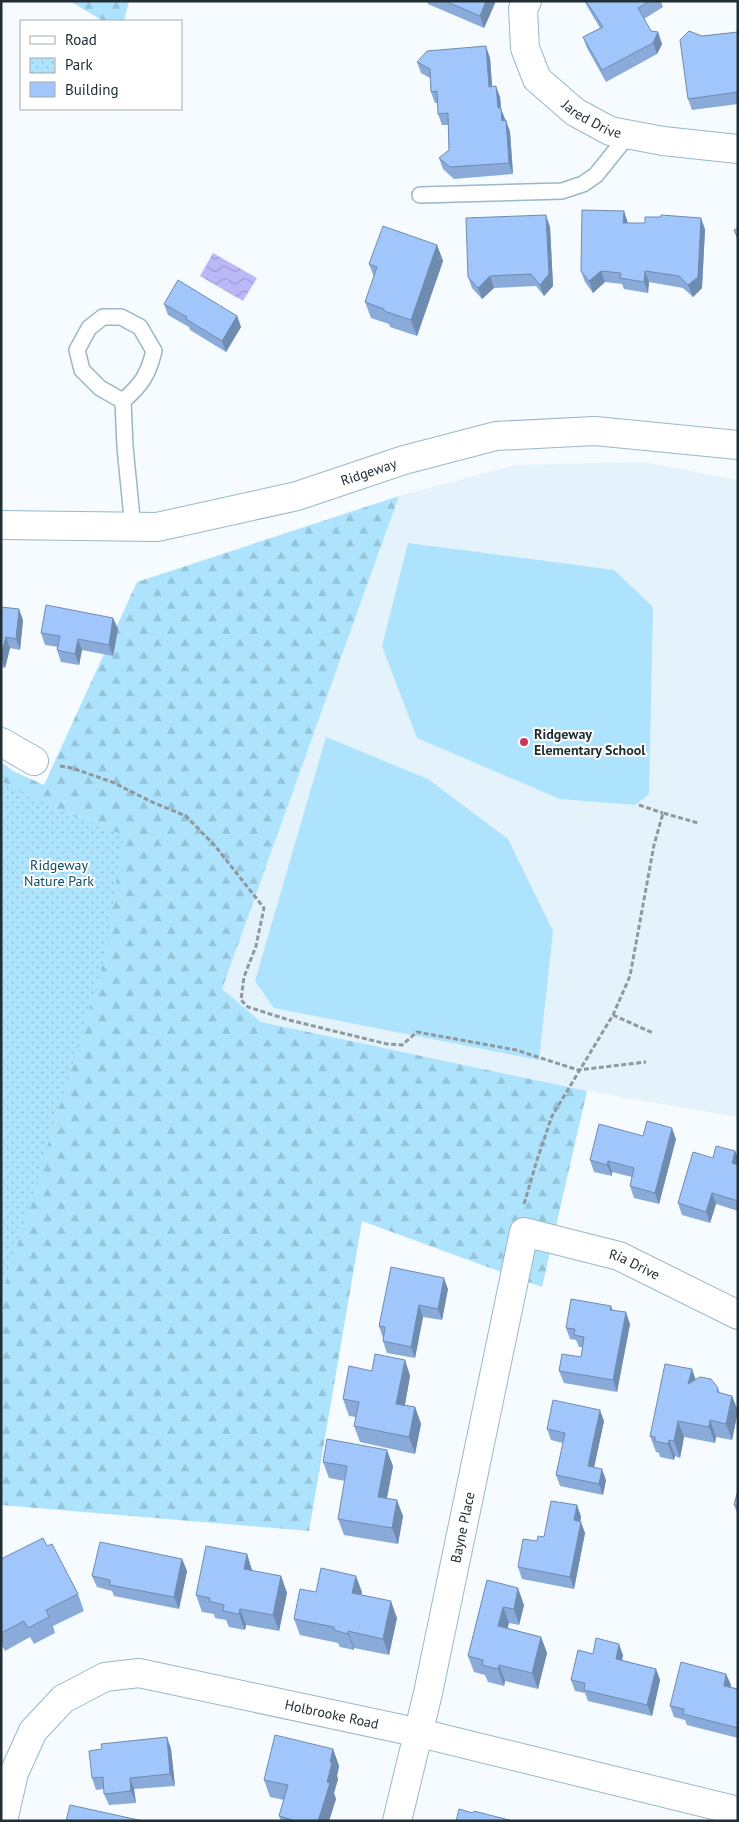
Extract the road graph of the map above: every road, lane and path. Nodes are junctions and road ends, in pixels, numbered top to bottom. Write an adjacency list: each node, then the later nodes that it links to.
1 (527, 1): 2 (street, Jared Drive)
2 (629, 134): 3 (street, Jared Drive); 4 (lane)
3 (738, 149)
4 (420, 195)
5 (123, 401): 5 (lane); 8 (lane)
6 (738, 445): 8 (street, Ridgeway)
7 (1, 525): 8 (street, Ridgeway)
8 (133, 528)
9 (1, 742): 10 (street)
10 (34, 761): 17 (path)
11 (640, 805): 12 (path)
12 (662, 813): 13 (path); 14 (path)
13 (698, 823)
14 (613, 1015): 15 (path); 17 (path)
15 (652, 1034)
16 (646, 1062): 17 (path)
17 (578, 1070): 18 (path)
18 (524, 1232): 19 (street, Ria Drive); 20 (street, Bayne Place)
19 (738, 1315)
20 (420, 1733): 21 (street, Holbrooke Road); 22 (street, Holbrooke Road); 23 (street, Bayne Place)
21 (738, 1811)
22 (3, 1821)
23 (397, 1821)

